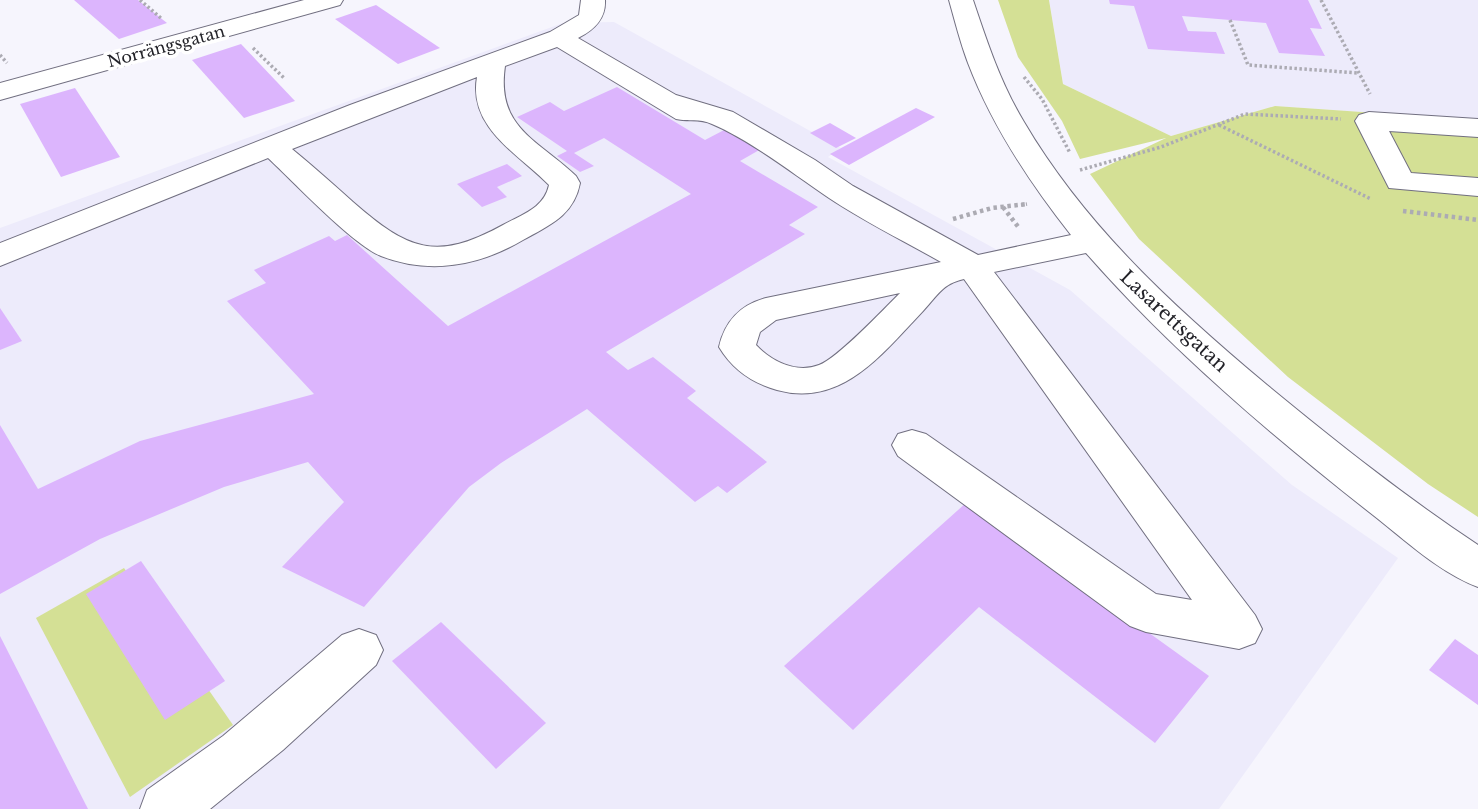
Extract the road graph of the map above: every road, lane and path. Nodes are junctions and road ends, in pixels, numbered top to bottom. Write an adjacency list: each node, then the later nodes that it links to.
1 (141, 0): 6 (path)
2 (331, 0): 8 (street, Norrängsgatan)
3 (593, 0): 9 (street)
4 (961, 0): 31 (street, Lasarettsgatan)
5 (1321, 0): 12 (path)
6 (162, 19)
7 (1230, 20): 12 (path)
8 (233, 27): 13 (path); 14 (street, Norrängsgatan)
9 (559, 37): 10 (street); 15 (street)
10 (494, 61): 20 (street); 20 (street)
11 (1019, 71): 22 (path)
12 (1358, 73): 16 (path)
13 (285, 79)
14 (0, 92)
15 (666, 101): 19 (street); 25 (street)
16 (1372, 112): 17 (path); 18 (street); 24 (street)
17 (1218, 125): 22 (path); 26 (path)
18 (1478, 128)
19 (714, 130)
20 (273, 147): 32 (street)
21 (758, 157): 25 (street)
22 (1079, 170): 23 (path)
23 (1085, 178)
24 (1478, 187)
25 (842, 193): 30 (street)
26 (1373, 199)
27 (1027, 204): 30 (path)
28 (1397, 208): 29 (path)
29 (1478, 220)
30 (918, 236): 33 (street)
31 (1093, 241): 33 (street); 35 (street, Lasarettsgatan)
32 (0, 255)
33 (954, 270): 33 (street); 34 (street)
34 (912, 445)
35 (1478, 568)
36 (359, 650): 37 (street)
37 (166, 809)

